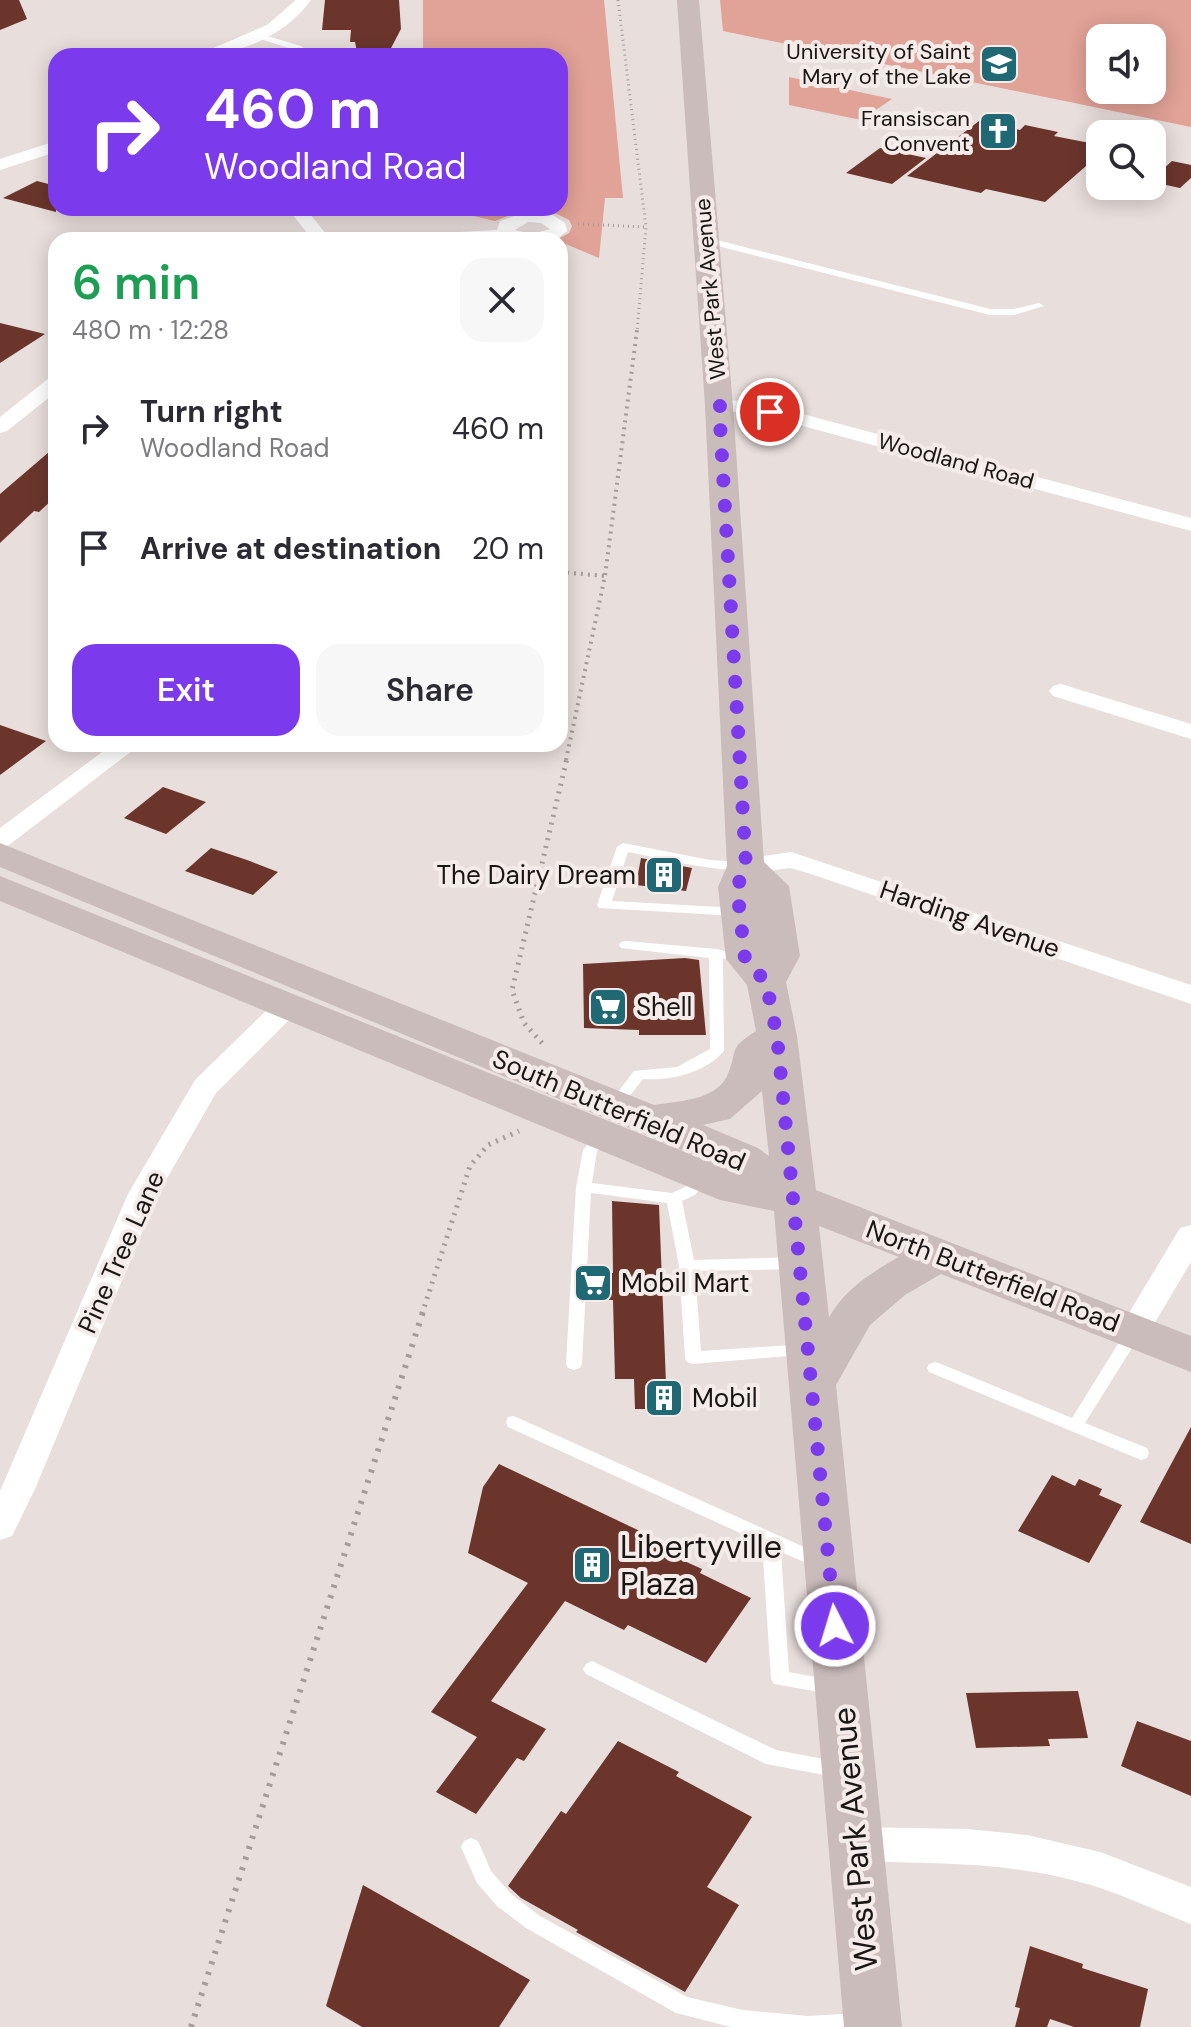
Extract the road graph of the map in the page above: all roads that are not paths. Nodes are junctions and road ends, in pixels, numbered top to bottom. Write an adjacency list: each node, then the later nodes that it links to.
1 (304, 0): 3 (street)
2 (688, 0): 12 (main road, West Park Avenue)
3 (257, 35): 4 (street); 5 (lane)
4 (224, 48)
5 (298, 48)
6 (48, 149): 7 (street)
7 (0, 165)
8 (302, 216): 10 (street)
9 (557, 224): 11 (street)
10 (316, 232)
11 (507, 232)
12 (705, 240): 13 (lane); 15 (main road, West Park Avenue)
13 (1039, 306)
14 (48, 388): 16 (street)
15 (719, 406): 17 (street, Woodland Road); 23 (main road, West Park Avenue)
16 (0, 427)
17 (1191, 525)
18 (1061, 691): 19 (street)
19 (1191, 732)
20 (118, 752): 21 (street)
21 (0, 840)
22 (0, 854): 31 (main road, South Butterfield Road)
23 (746, 866): 25 (main road, West Park Avenue); 25 (lane); 27 (main road); 28 (street, Harding Avenue)
24 (0, 887): 29 (main road, South Butterfield Road)
25 (740, 913): 27 (main road, West Park Avenue)
26 (626, 945): 27 (lane)
27 (742, 965): 30 (main road, West Park Avenue); 31 (lane)
28 (1191, 995)
29 (286, 1007): 31 (main road, South Butterfield Road); 47 (street, Pine Tree Lane)
30 (777, 1036): 31 (main road); 34 (main road, West Park Avenue)
31 (623, 1120): 32 (lane); 33 (main road, South Butterfield Road); 34 (main road, South Butterfield Road)
32 (584, 1187): 33 (lane); 41 (lane)
33 (688, 1188): 34 (main road, South Butterfield Road); 38 (lane)
34 (795, 1199): 36 (main road, North Butterfield Road); 37 (main road, West Park Avenue)
35 (1191, 1236): 39 (street)
36 (940, 1255): 39 (main road, North Butterfield Road); 42 (main road)
37 (801, 1263): 38 (lane); 42 (main road, West Park Avenue)
38 (687, 1266): 42 (lane)
39 (1134, 1331): 40 (main road, North Butterfield Road); 45 (lane)
40 (1191, 1355)
41 (574, 1364)
42 (810, 1368): 49 (main road, West Park Avenue)
43 (935, 1368): 45 (lane)
44 (514, 1422): 48 (lane)
45 (1075, 1426): 46 (lane)
46 (1141, 1453)
47 (0, 1526)
48 (771, 1540): 49 (lane); 51 (lane)
49 (829, 1566): 51 (main road, West Park Avenue)
50 (592, 1669): 52 (lane)
51 (841, 1687): 52 (main road, West Park Avenue)
52 (849, 1771): 53 (main road, West Park Avenue)
53 (856, 1844): 55 (street); 56 (main road, West Park Avenue)
54 (471, 1847): 56 (lane)
55 (1191, 1906)
56 (873, 2024)

